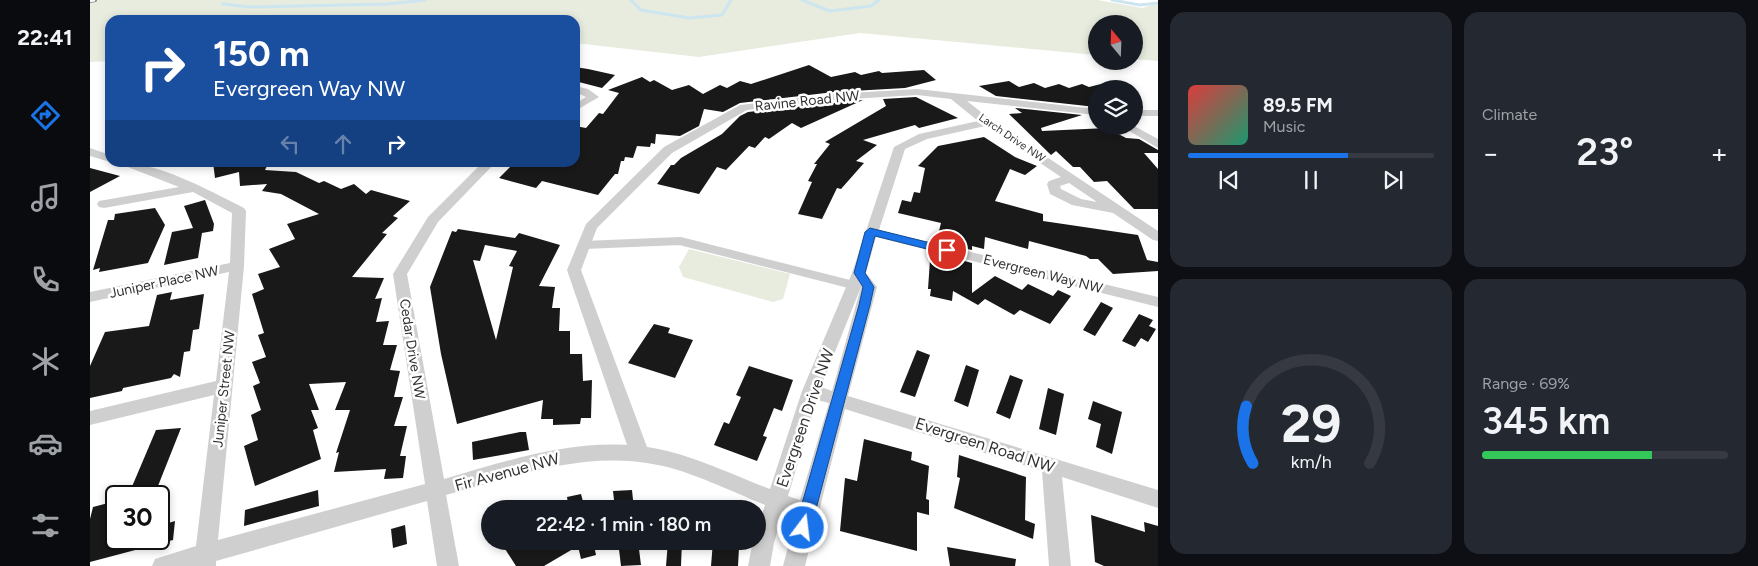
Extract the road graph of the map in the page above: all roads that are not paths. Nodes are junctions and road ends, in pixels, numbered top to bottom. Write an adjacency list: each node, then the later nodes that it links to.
1 (580, 90): 3 (street)
2 (954, 96): 4 (street, Ravine Road NW); 7 (street, Larch Drive NW); 20 (street, Ravine Road NW)
3 (580, 105)
4 (1088, 111)
5 (1143, 113): 6 (street)
6 (1158, 113)
7 (987, 122): 14 (street, Larch Drive NW); 18 (street, Evergreen Drive NW)
8 (1142, 135): 9 (street)
9 (1158, 144)
10 (90, 152): 11 (street)
11 (105, 156)
12 (136, 167): 15 (street)
13 (485, 167): 31 (street, Cedar Drive NW)
14 (1071, 178): 17 (street, Larch Drive NW); 17 (street, Larch Drive NW)
15 (195, 188): 16 (street); 21 (street, Juniper Street NW)
16 (104, 204)
17 (1120, 211): 19 (street, Larch Drive NW)
18 (870, 232): 22 (street, Evergreen Drive NW); 24 (street, Evergreen Way NW)
19 (1158, 237)
20 (584, 245): 22 (lane); 29 (street, Ravine Road NW)
21 (237, 266): 23 (street, Juniper Place NW); 25 (street, Juniper Street NW)
22 (861, 282): 26 (street, Evergreen Drive NW); 27 (street, Evergreen Drive NW)
23 (90, 297)
24 (1158, 302)
25 (224, 386): 28 (street); 35 (street, Juniper Street NW)
26 (812, 391): 27 (street, Evergreen Road NW); 33 (street, Evergreen Drive NW)
27 (839, 398): 30 (street, Evergreen Road NW); 34 (street, Evergreen Drive NW)
28 (90, 418)
29 (640, 454): 31 (street, Fir Avenue NW); 33 (street, Fir Avenue NW)
30 (1051, 467): 32 (street, Evergreen Road NW); 40 (street)
31 (435, 491): 35 (street, Fir Avenue NW); 37 (street, Cedar Drive NW)
32 (1158, 499)
33 (776, 501): 34 (street, Fir Avenue NW); 38 (street, Evergreen Drive NW)
34 (807, 512): 39 (street, Evergreen Drive NW)
35 (205, 560): 36 (street, Fir Avenue NW)
36 (163, 566)
37 (448, 566)
38 (759, 566)
39 (794, 566)
40 (1060, 566)

